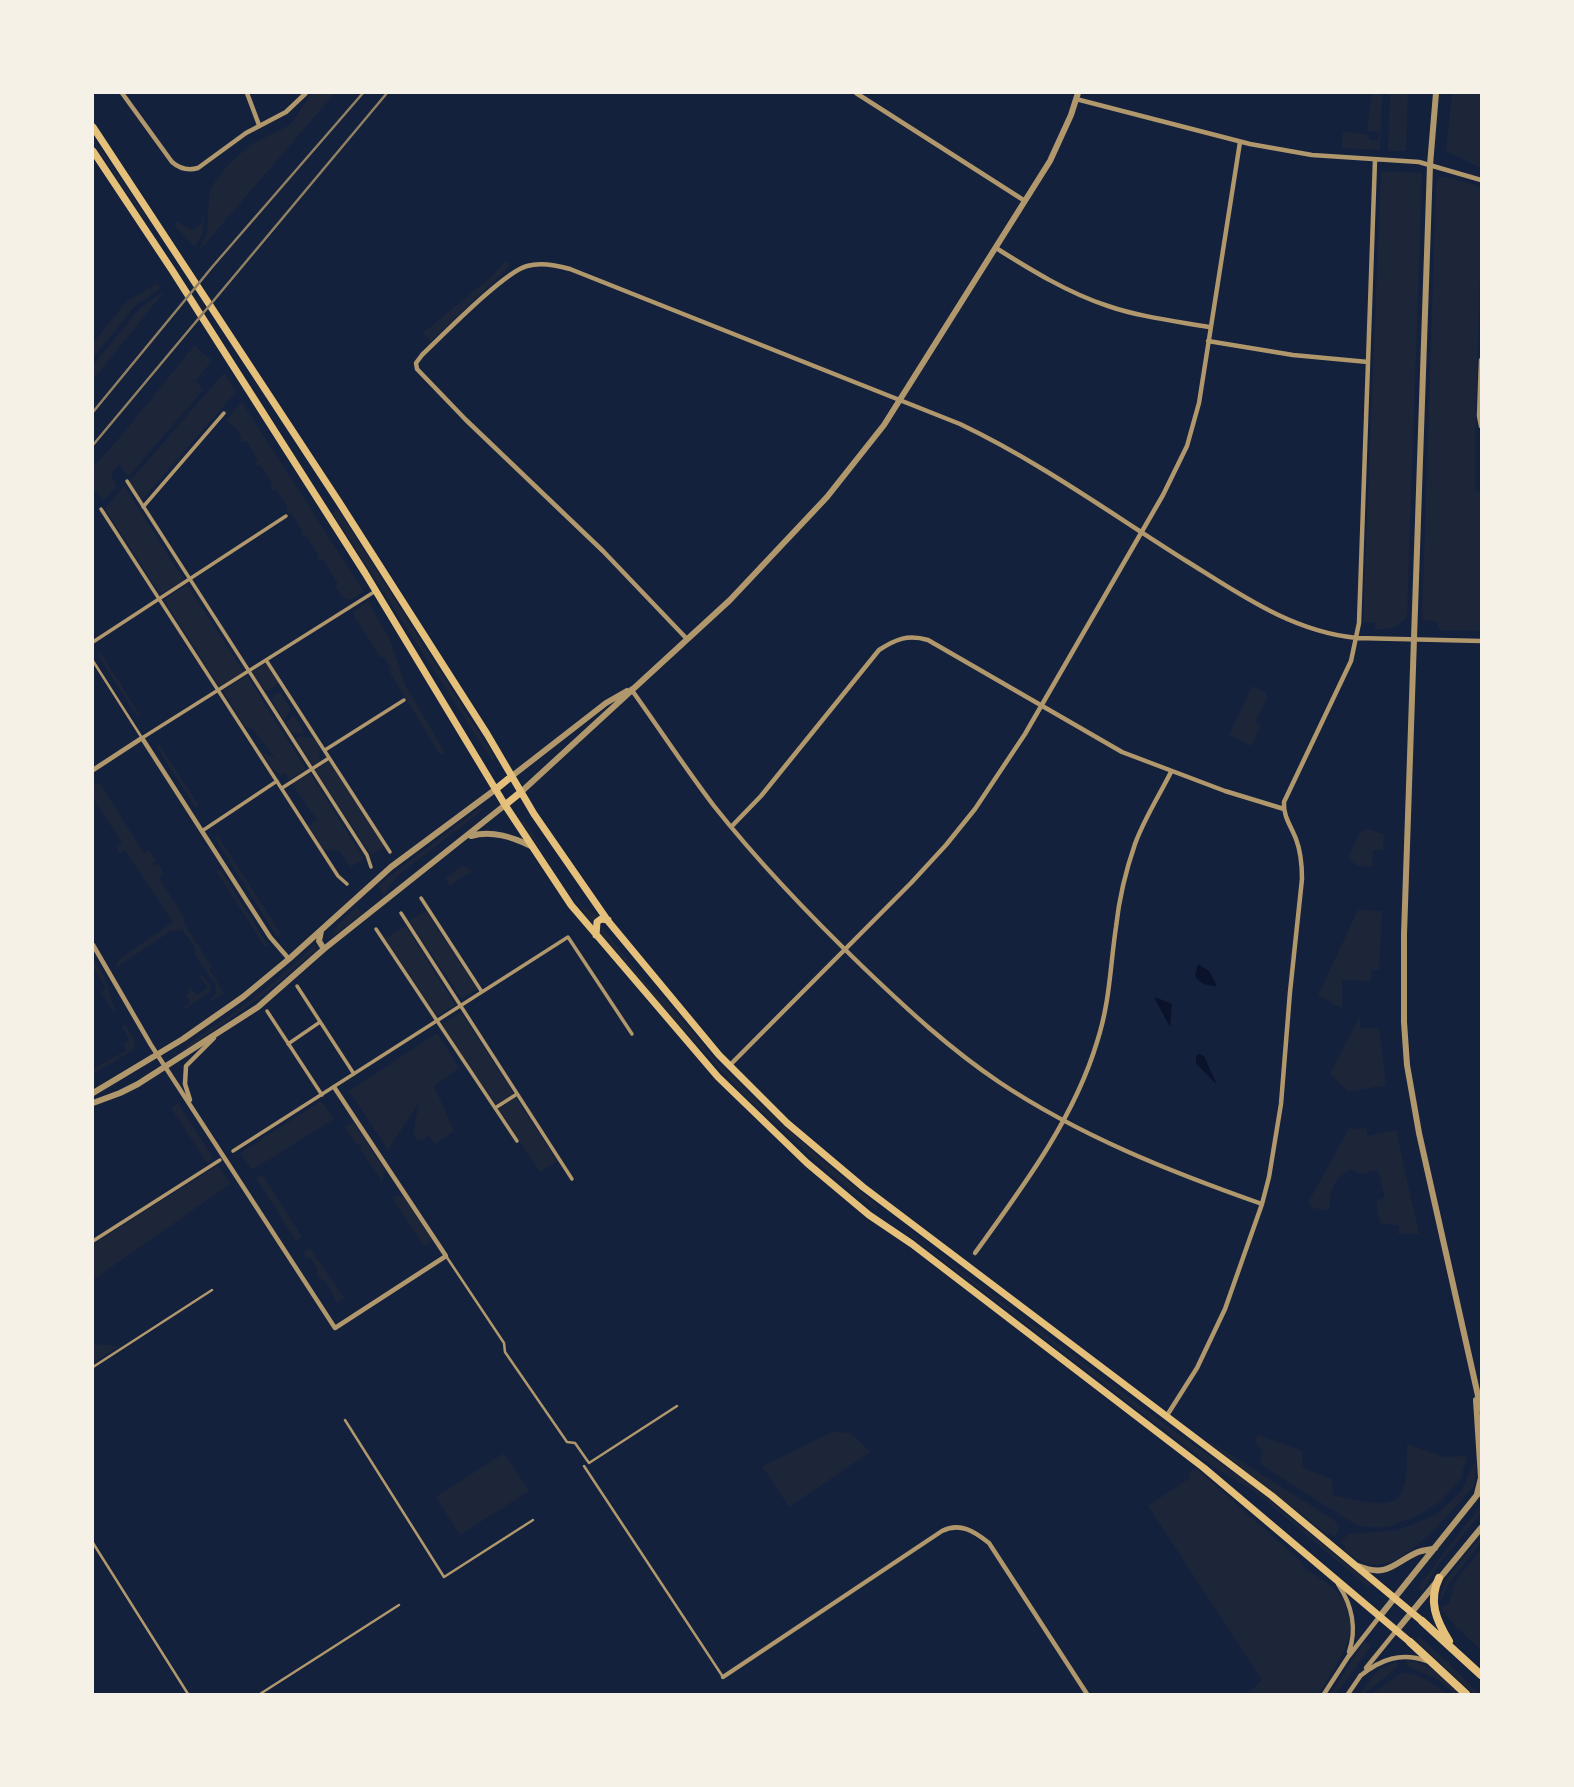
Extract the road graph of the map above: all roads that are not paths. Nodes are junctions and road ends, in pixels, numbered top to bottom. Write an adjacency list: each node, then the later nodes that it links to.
1 (122, 93): 7 (street)
2 (247, 93): 7 (street)
3 (306, 93): 7 (street)
4 (856, 93): 14 (street)
5 (1436, 93): 12 (street)
6 (1077, 96): 9 (street); 14 (street)
7 (259, 125)
8 (93, 127): 24 (main road)
9 (1240, 142): 11 (street); 16 (street)
10 (93, 151): 25 (main road)
11 (1375, 160): 12 (street); 19 (street)
12 (1430, 165): 13 (street); 35 (street)
13 (1481, 180)
14 (1025, 201): 15 (street)
15 (996, 248): 16 (street); 20 (street)
16 (1209, 327): 17 (street)
17 (1208, 341): 19 (street); 29 (street)
18 (1481, 360): 22 (street)
19 (1368, 362): 33 (street)
20 (901, 400): 29 (street); 34 (street); 34 (street)
21 (224, 413): 26 (street)
22 (1481, 426)
23 (127, 481): 26 (street)
24 (333, 492): 25 (main road); 51 (main road)
25 (319, 501): 31 (main road)
26 (144, 507): 30 (street)
27 (101, 509): 32 (street)
28 (286, 516): 30 (street)
29 (1141, 533): 33 (street); 44 (street)
30 (190, 580): 32 (street); 40 (street)
31 (376, 591): 38 (street); 54 (main road)
32 (160, 600): 37 (street); 42 (street)
33 (1357, 638): 35 (street); 57 (street)
34 (687, 640): 41 (street)
35 (1413, 640): 36 (street); 108 (street)
36 (1481, 641)
37 (93, 642)
38 (266, 660): 40 (street); 46 (street)
39 (93, 661): 45 (lane)
40 (249, 671): 42 (street); 48 (street)
41 (631, 689): 51 (street); 55 (street); 58 (street)
42 (218, 690): 45 (street); 52 (street)
43 (404, 700): 46 (street)
44 (1041, 706): 50 (street); 58 (street); 73 (street)
45 (142, 738): 49 (street); 59 (street)
46 (325, 750): 47 (street)
47 (329, 758): 48 (street); 62 (street)
48 (312, 769): 53 (street); 63 (street)
49 (93, 770)
50 (1171, 772): 57 (street); 95 (street)
51 (512, 776): 54 (main road); 55 (main road)
52 (277, 781): 53 (street); 59 (street)
53 (282, 788): 64 (street)
54 (496, 789): 56 (main road); 68 (street)
55 (521, 792): 56 (main road); 67 (main road)
56 (505, 805): 60 (street); 61 (main road)
57 (1284, 809): 101 (street)
58 (732, 826): 73 (street)
59 (202, 831): 74 (street)
60 (465, 838): 61 (street); 72 (street)
61 (531, 846): 70 (main road)
62 (390, 852)
63 (371, 867)
64 (347, 884)
65 (421, 898): 76 (street)
66 (401, 913): 77 (street)
67 (608, 921): 70 (main road); 86 (main road)
68 (324, 926): 72 (street); 74 (street)
69 (376, 929): 79 (street)
70 (596, 935): 102 (main road)
71 (93, 944): 84 (street)
72 (324, 949): 82 (street)
73 (846, 950): 86 (street); 95 (street)
74 (289, 959): 84 (street)
75 (297, 986): 80 (street)
76 (482, 992): 77 (street); 81 (street)
77 (460, 1006): 79 (street); 90 (street)
78 (267, 1011): 83 (street)
79 (437, 1021): 87 (street); 94 (street)
80 (320, 1022): 83 (street); 87 (street)
81 (632, 1034)
82 (217, 1035): 85 (street); 93 (street)
83 (288, 1044): 91 (street)
84 (158, 1054): 85 (street); 89 (street)
85 (165, 1066): 92 (street); 93 (street)
86 (729, 1066): 100 (main road)
87 (354, 1074): 88 (street)
88 (334, 1087): 91 (street); 105 (street)
89 (93, 1093)
90 (517, 1094): 94 (street); 99 (street)
91 (322, 1095): 97 (street)
92 (93, 1103)
93 (191, 1104): 105 (street)
94 (495, 1108): 96 (street)
95 (1064, 1119): 101 (street); 104 (street)
96 (517, 1141)
97 (233, 1151)
98 (220, 1160): 103 (street)
99 (572, 1179)
100 (869, 1191): 102 (main road); 111 (main road)
101 (1262, 1204): 111 (street)
102 (857, 1205): 120 (main road)
103 (93, 1241)
104 (975, 1253)
105 (446, 1256): 109 (lane)
106 (212, 1290): 107 (lane)
107 (93, 1367)
108 (1475, 1388): 110 (street); 114 (street)
109 (677, 1406)
110 (1481, 1409)
111 (1166, 1418): 119 (main road)
112 (345, 1420): 115 (lane)
113 (584, 1466): 134 (lane)
114 (1479, 1492): 118 (street)
115 (533, 1520)
116 (1481, 1528): 121 (street)
117 (93, 1544): 136 (lane)
118 (1435, 1548): 119 (street); 122 (street)
119 (1354, 1563): 122 (main road)
120 (1332, 1575): 125 (main road); 130 (street)
121 (1439, 1578): 124 (street); 129 (highway)
122 (1395, 1598): 124 (main road); 125 (street)
123 (399, 1605): 135 (lane)
124 (1411, 1612): 126 (main road); 127 (street)
125 (1380, 1616): 127 (main road); 130 (street)
126 (1422, 1621): 129 (highway)
127 (1396, 1630): 128 (main road); 133 (street)
128 (1410, 1642): 131 (highway)
129 (1454, 1649): 132 (highway)
130 (1348, 1657): 138 (street)
131 (1438, 1666): 133 (street); 140 (highway)
132 (1481, 1675)
133 (1360, 1676): 139 (street)
134 (723, 1677): 137 (street)
135 (263, 1693)
136 (188, 1694)
137 (1087, 1694)
138 (1324, 1694)
139 (1348, 1694)
140 (1466, 1694)

